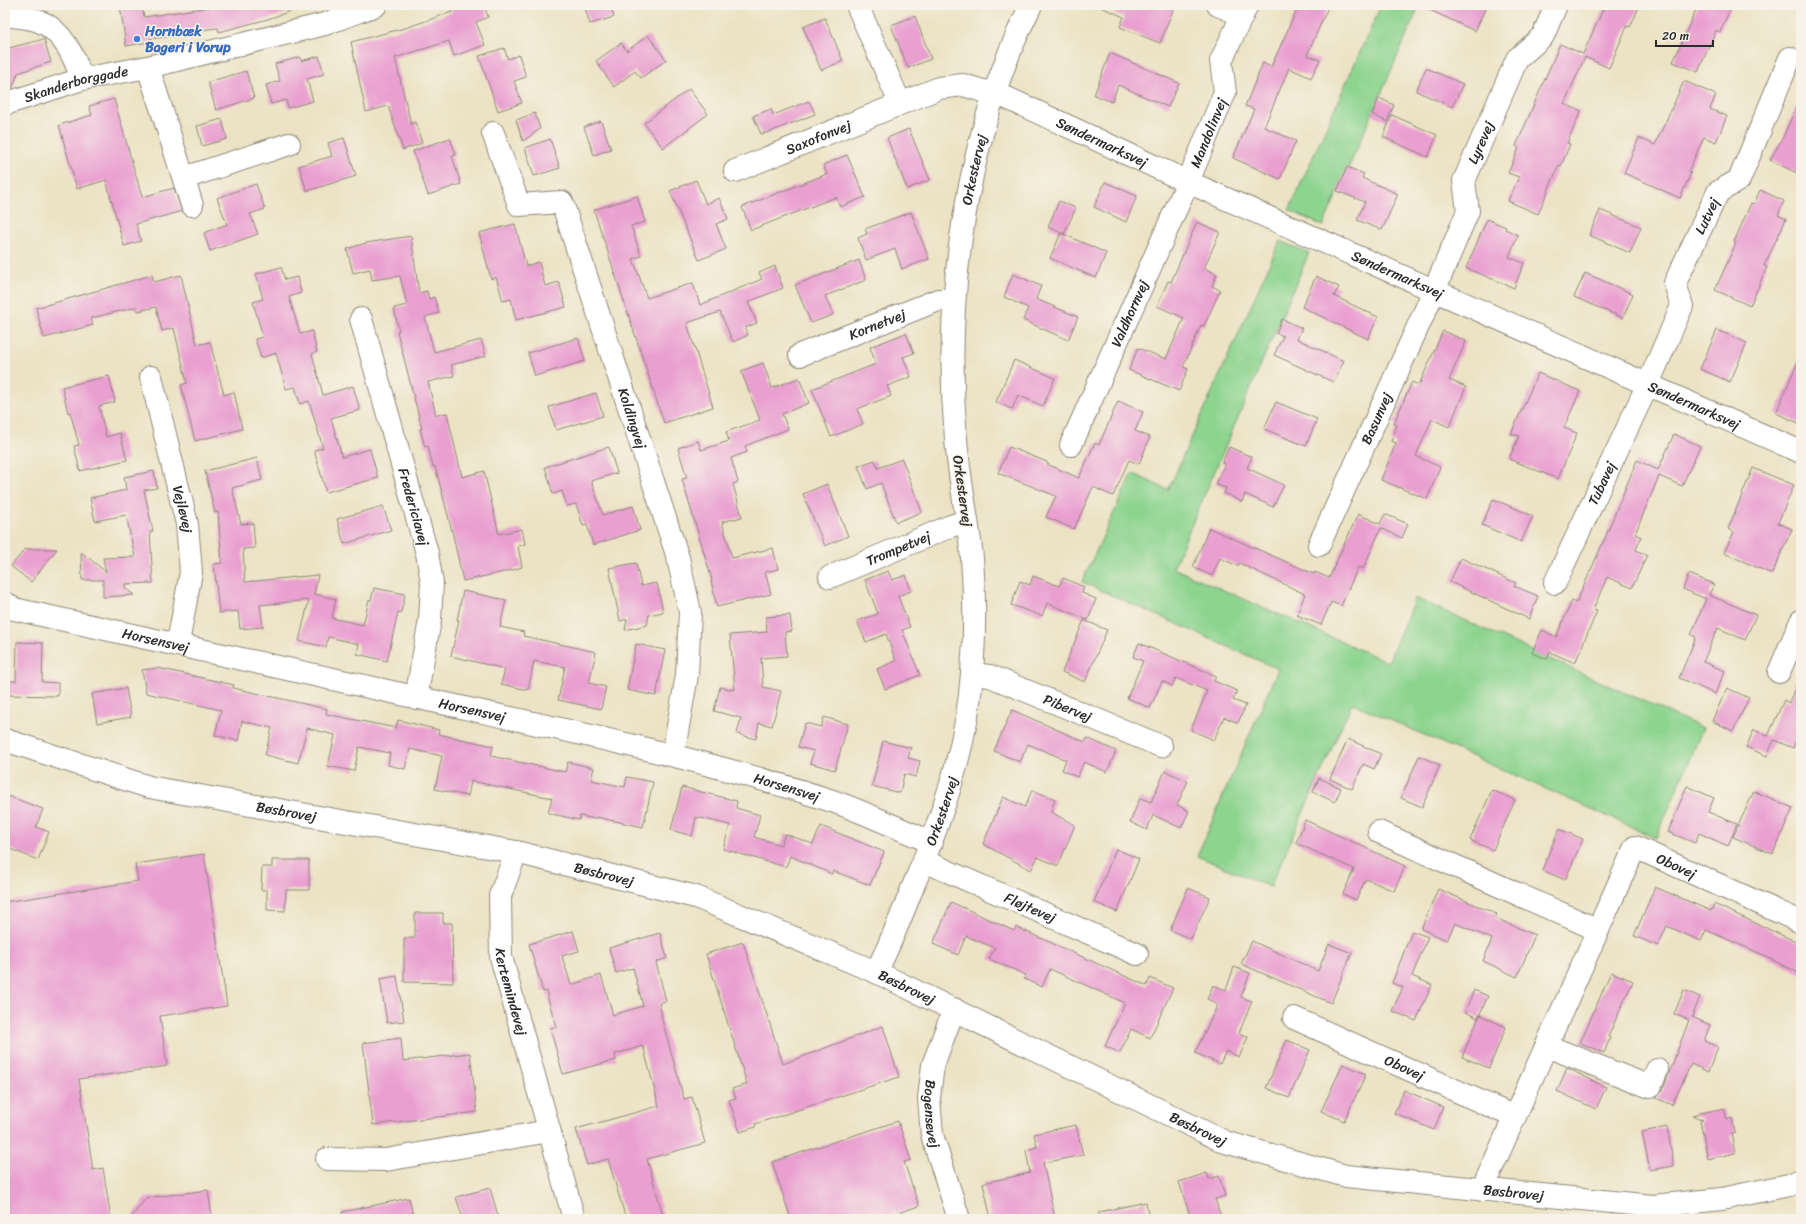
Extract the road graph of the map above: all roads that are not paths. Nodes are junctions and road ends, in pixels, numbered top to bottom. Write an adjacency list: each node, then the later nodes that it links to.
1 (376, 5): 10 (street, Skanderborggade)
2 (858, 5): 13 (street)
3 (1031, 5): 12 (street, Orkestervej)
4 (1218, 5): 6 (street, Mandolinvej)
5 (1556, 5): 21 (street, Lyrevej)
6 (1245, 10): 19 (street, Mandolinvej)
7 (38, 13): 8 (street); 11 (street)
8 (5, 15)
9 (1790, 58): 26 (street, Lutvej)
10 (148, 67): 11 (street, Skanderborggade); 18 (street, Skanderborggade)
11 (82, 79): 14 (street, Skanderborggade)
12 (995, 94): 13 (street, Saxofonvej); 19 (street, Søndermarksvej); 22 (street, Orkestervej)
13 (900, 103): 17 (street, Saxofonvej)
14 (5, 104)
15 (493, 133): 41 (street, Koldingvej)
16 (289, 144): 18 (street)
17 (735, 171)
18 (184, 178): 20 (street, Skanderborggade)
19 (1188, 182): 21 (street, Søndermarksvej); 27 (street, Valdhornvej)
20 (192, 205)
21 (1434, 291): 26 (street, Søndermarksvej); 30 (street, Basunvej)
22 (954, 300): 24 (street, Kornetvej); 29 (street, Orkestervej)
23 (362, 319): 38 (street, Fredericiavej)
24 (800, 355)
25 (151, 377): 35 (street, Vejlevej)
26 (1648, 384): 28 (street, Søndermarksvej); 32 (street, Tubavej)
27 (1072, 445)
28 (1801, 452)
29 (967, 521): 31 (street, Trompetvej); 37 (street, Orkestervej)
30 (1319, 545)
31 (830, 577)
32 (1555, 583)
33 (5, 603): 35 (street, Horsensvej)
34 (1801, 621): 36 (street)
35 (178, 643): 38 (street, Horsensvej)
36 (1779, 672)
37 (972, 674): 40 (street, Pibervej); 43 (street, Orkestervej)
38 (416, 698): 41 (street, Horsensvej)
39 (5, 740): 44 (street, Bøsbrovej)
40 (1161, 746)
41 (673, 755): 43 (street, Horsensvej)
42 (1379, 832): 47 (street)
43 (932, 842): 45 (street, Orkestervej)
44 (516, 852): 49 (street, Bøsbrovej); 55 (street, Kertemindevej)
45 (924, 861): 48 (street, Fløjtevej); 49 (street, Orkestervej)
46 (1801, 922): 47 (street, Obovej)
47 (1598, 930): 52 (street, Obovej)
48 (1137, 954)
49 (876, 972): 50 (street, Bøsbrovej)
50 (954, 1009): 58 (street, Bøsbrovej); 60 (street, Bogensevej)
51 (1294, 1018): 54 (street, Obovej)
52 (1546, 1046): 53 (street); 54 (street, Obovej)
53 (1657, 1070)
54 (1515, 1117): 58 (street, Obovej)
55 (549, 1131): 56 (street); 59 (street, Kertemindevej)
56 (327, 1159)
57 (1801, 1180): 58 (street, Bøsbrovej)
58 (1482, 1190)
59 (574, 1219)
60 (958, 1219)

